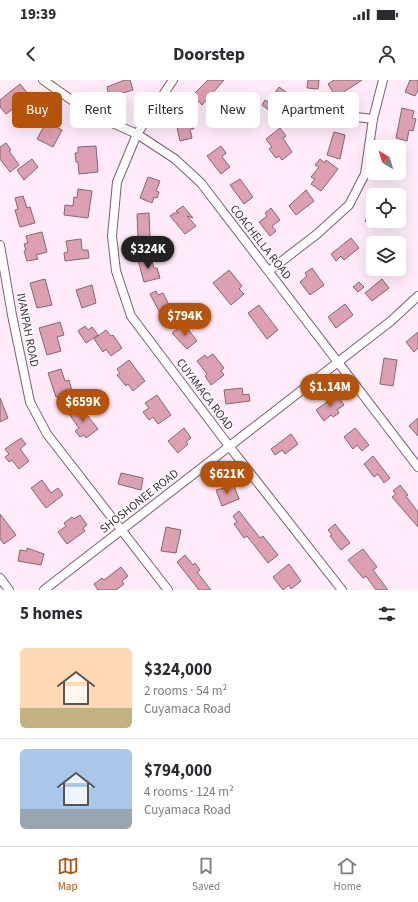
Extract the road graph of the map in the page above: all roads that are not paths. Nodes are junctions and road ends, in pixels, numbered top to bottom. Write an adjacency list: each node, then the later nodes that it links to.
1 (43, 80): 6 (street, COACHELLA ROAD)
2 (173, 80): 6 (street, CUYAMACA ROAD)
3 (383, 80): 5 (street)
4 (359, 117): 5 (street)
5 (373, 119): 8 (street)
6 (137, 134): 8 (street, COACHELLA ROAD); 11 (street, CUYAMACA ROAD)
7 (0, 245): 13 (street, IVANPAH ROAD)
8 (269, 271): 10 (street, COACHELLA ROAD)
9 (418, 296): 10 (street, SHOSHONEE ROAD)
10 (337, 362): 11 (street, SHOSHONEE ROAD); 12 (street, COACHELLA ROAD)
11 (229, 446): 13 (street, SHOSHONEE ROAD); 18 (street, CUYAMACA ROAD)
12 (418, 467)
13 (121, 530): 16 (street, SHOSHONEE ROAD); 17 (street, IVANPAH ROAD)
14 (0, 578): 15 (street)
15 (9, 590)
16 (44, 590)
17 (168, 590)
18 (342, 590)

